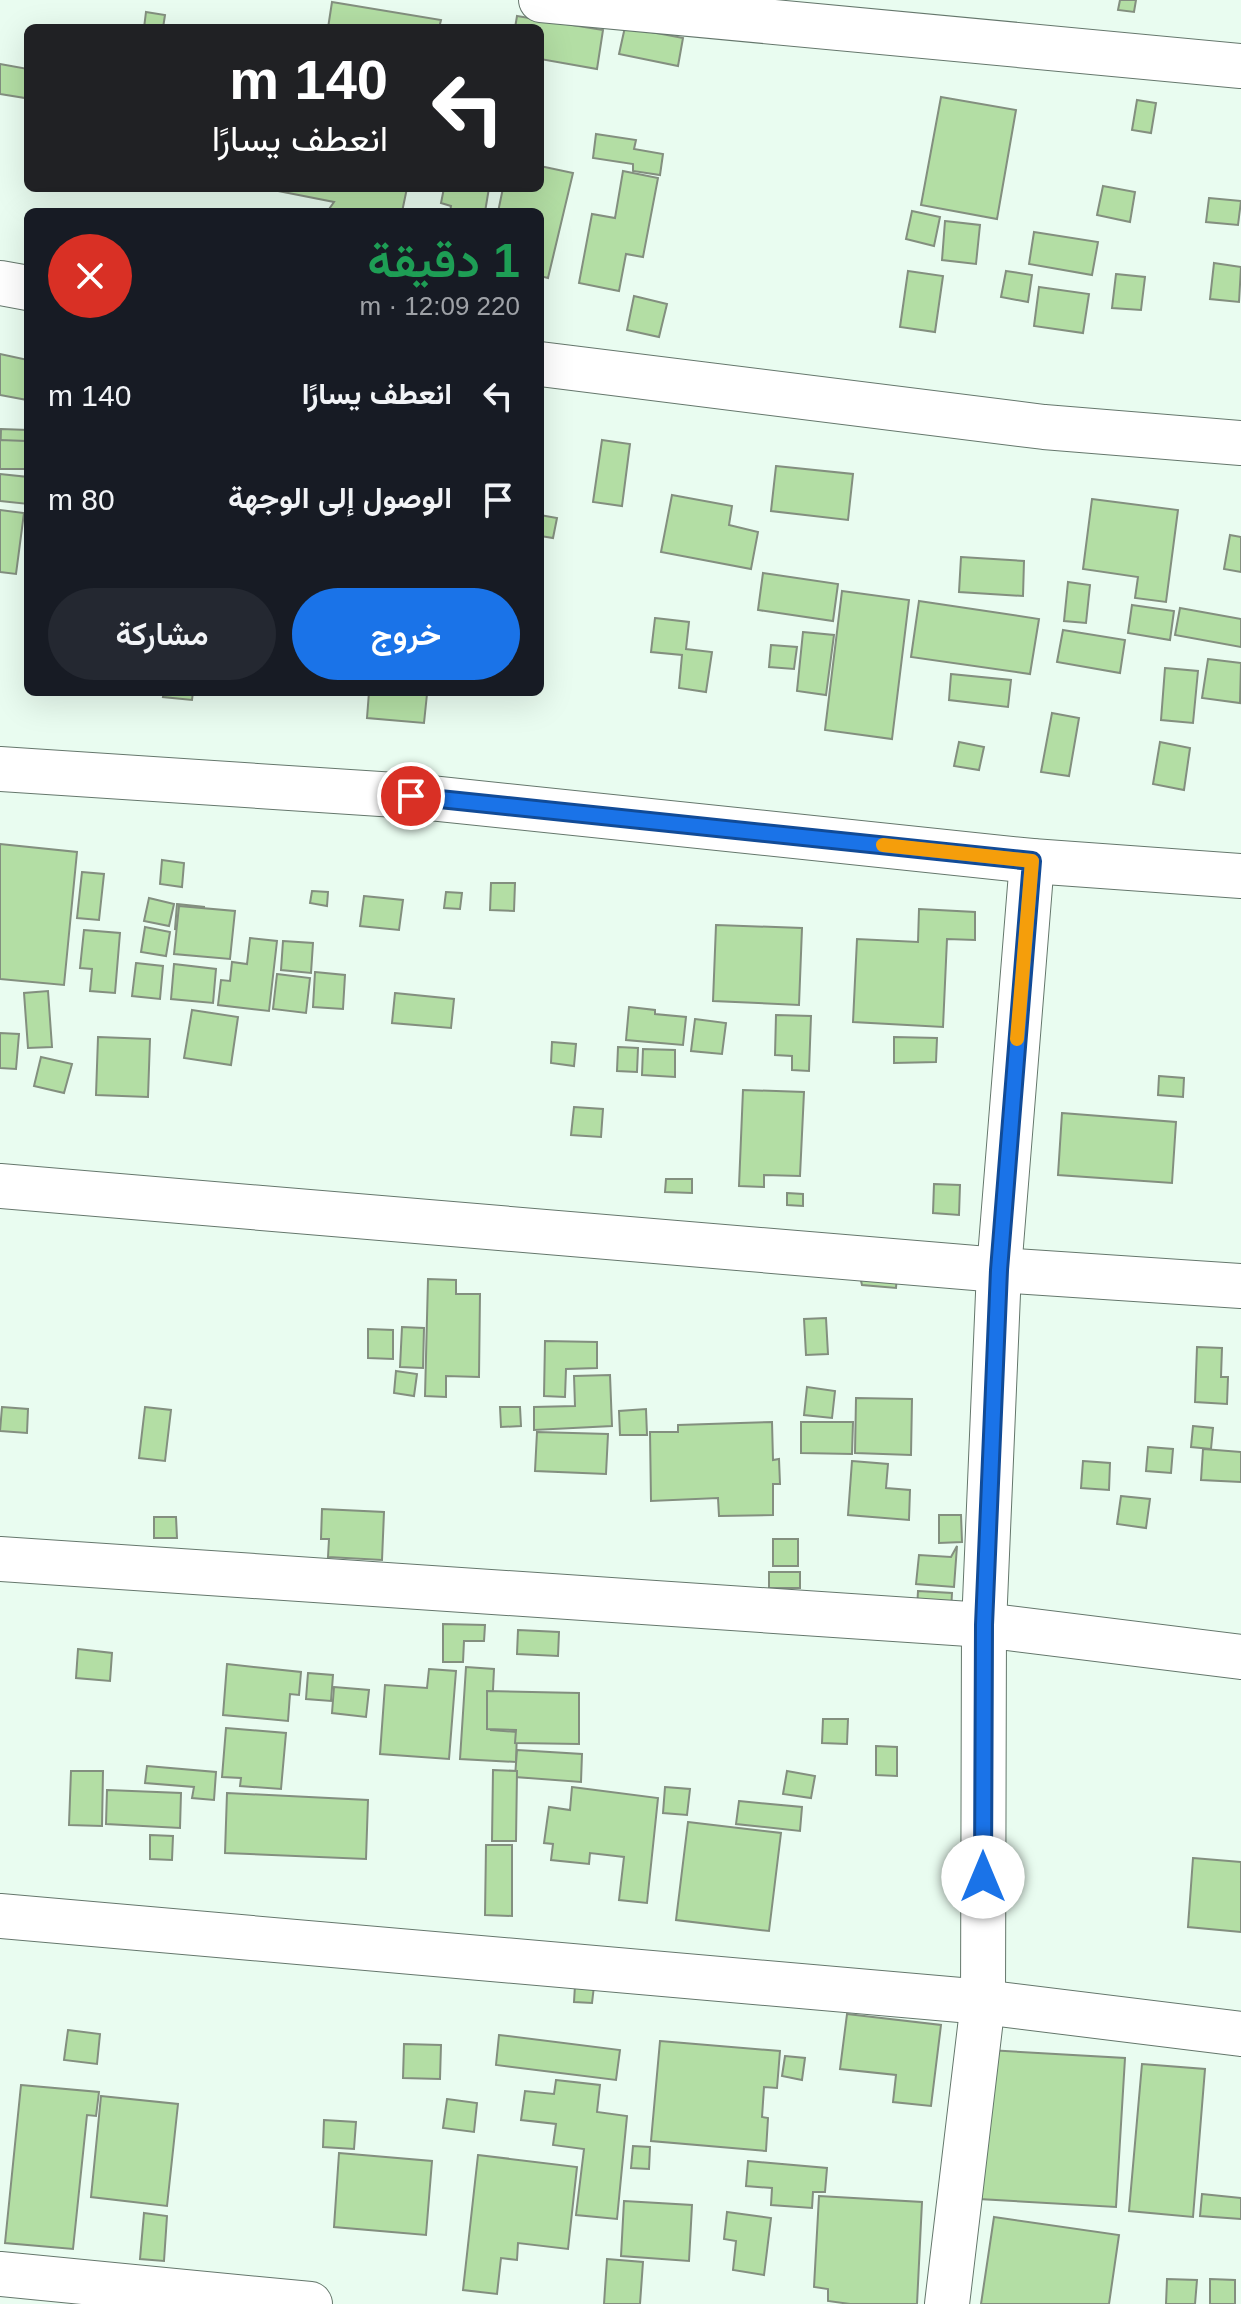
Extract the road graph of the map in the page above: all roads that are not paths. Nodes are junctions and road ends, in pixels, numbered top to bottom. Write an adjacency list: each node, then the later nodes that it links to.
1 (541, 0): 2 (street)
2 (1241, 66)
3 (0, 283): 4 (street)
4 (24, 287)
5 (544, 364): 6 (street)
6 (1241, 443)
7 (0, 769): 8 (street)
8 (1032, 861): 9 (street); 11 (street)
9 (1241, 876)
10 (0, 1186): 11 (street)
11 (999, 1270): 12 (street); 14 (street)
12 (1241, 1286)
13 (0, 1559): 14 (street)
14 (984, 1625): 15 (street); 17 (street)
15 (1241, 1657)
16 (0, 1916): 17 (street)
17 (983, 2002): 18 (street); 21 (street)
18 (1241, 2034)
19 (0, 2274): 20 (street)
20 (310, 2304)
21 (947, 2304)

